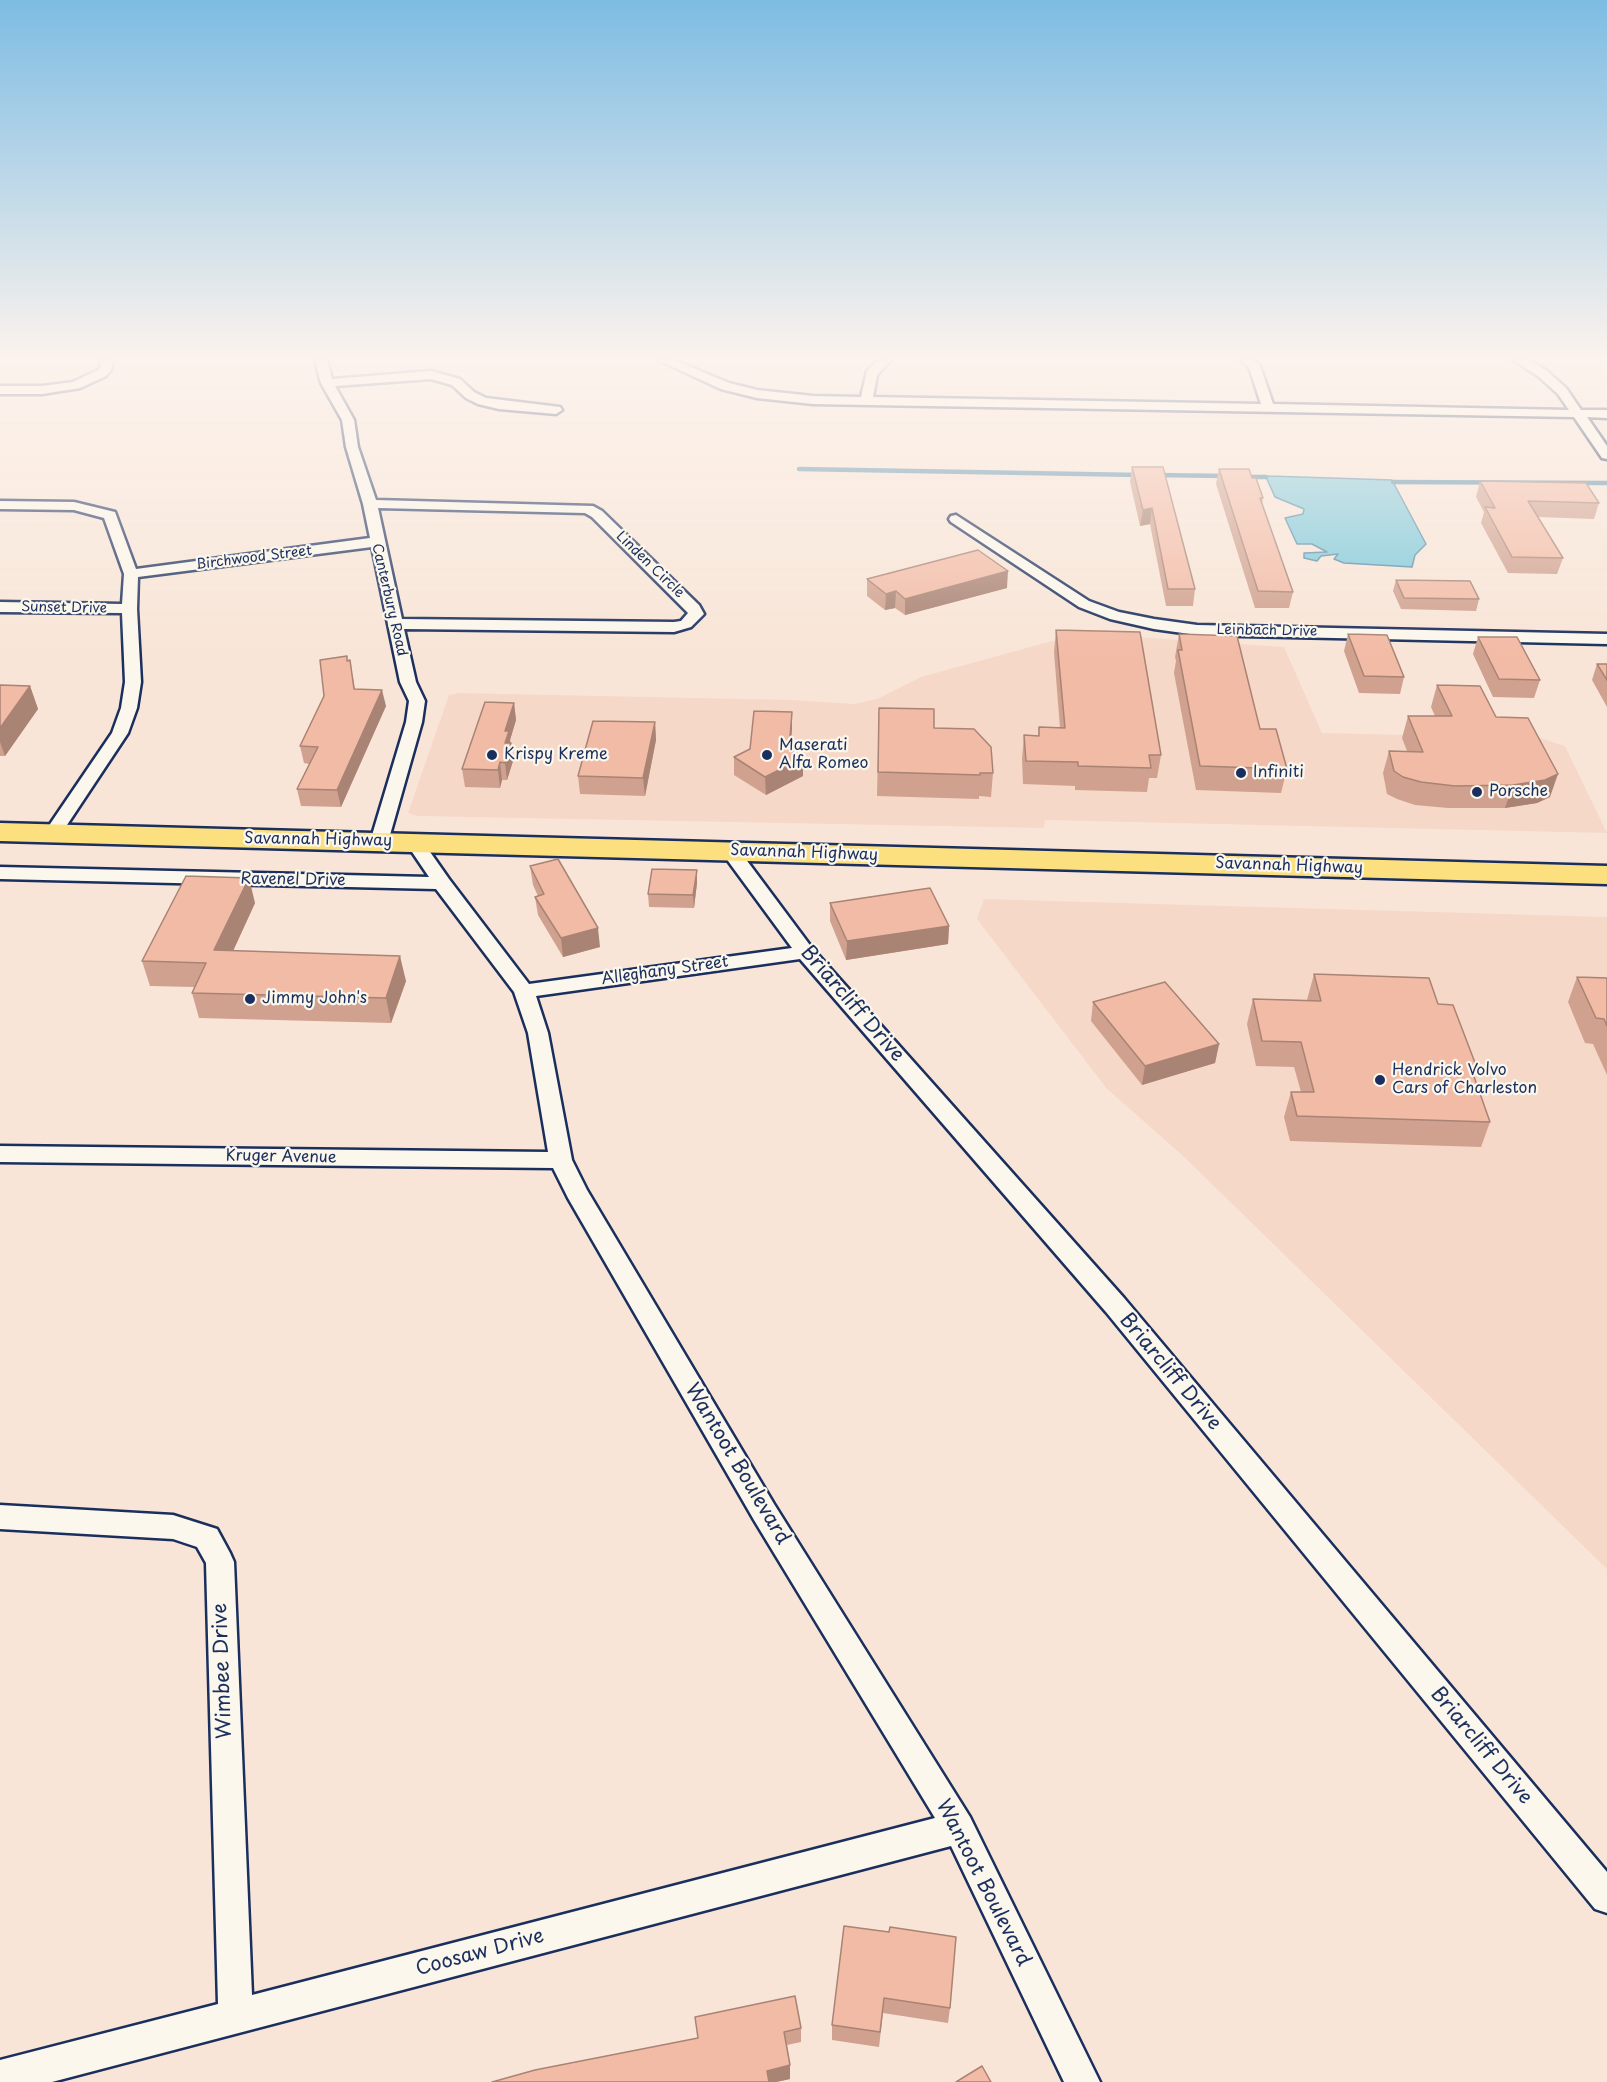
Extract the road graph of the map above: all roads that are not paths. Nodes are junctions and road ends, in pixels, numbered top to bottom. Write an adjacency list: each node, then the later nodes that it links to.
1 (355, 457): 2 (street, Canterbury Road)
2 (369, 504): 5 (street, Canterbury Road); 9 (street, Linden Circle)
3 (0, 505): 6 (street)
4 (956, 519): 10 (street, Leinbach Drive)
5 (376, 542): 6 (street, Birchwood Street); 9 (street, Canterbury Road)
6 (131, 574): 8 (street)
7 (0, 607): 8 (street, Sunset Drive)
8 (129, 609): 12 (street)
9 (394, 624): 13 (street, Canterbury Road)
10 (1607, 639)
11 (1, 833): 12 (highway, Savannah Highway)
12 (53, 833): 13 (highway, Savannah Highway)
13 (379, 842): 14 (highway, Savannah Highway)
14 (415, 843): 15 (highway, Savannah Highway); 18 (street, Wantoot Boulevard)
15 (729, 850): 17 (highway, Savannah Highway); 19 (street, Briarcliff Drive)
16 (0, 873): 18 (street, Ravenel Drive)
17 (1607, 875)
18 (442, 883): 20 (street, Wantoot Boulevard)
19 (806, 952): 20 (street, Alleghany Street); 25 (street, Briarcliff Drive)
20 (524, 991): 22 (street, Wantoot Boulevard)
21 (0, 1154): 22 (street, Kruger Avenue)
22 (561, 1160): 24 (street, Wantoot Boulevard)
23 (0, 1517): 26 (street, Wimbee Drive)
24 (959, 1828): 26 (street, Coosaw Drive); 28 (street, Wantoot Boulevard)
25 (1607, 1898)
26 (236, 2016): 27 (street, Coosaw Drive)
27 (0, 2078)
28 (1082, 2082)

